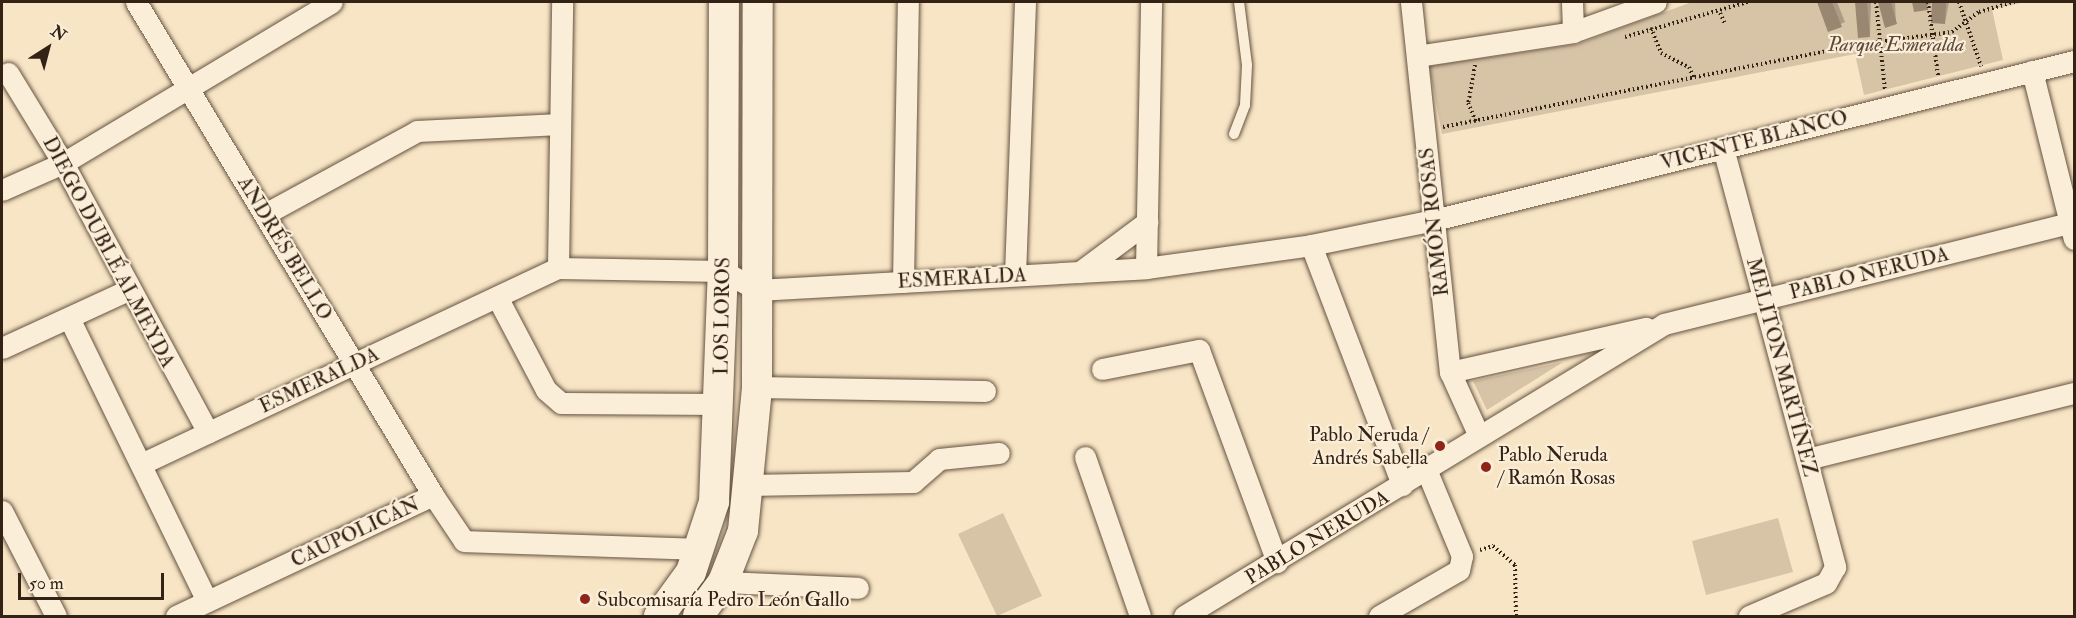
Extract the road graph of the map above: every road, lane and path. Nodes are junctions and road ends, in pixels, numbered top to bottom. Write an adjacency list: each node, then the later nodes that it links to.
1 (136, 2): 31 (street, ANDRÉS BELLO)
2 (562, 2): 35 (street)
3 (724, 2): 48 (main road, LOS LOROS)
4 (758, 2): 53 (main road, LOS LOROS)
5 (908, 2): 51 (street)
6 (1025, 2): 50 (street)
7 (1151, 2): 43 (street)
8 (1239, 2): 37 (lane)
9 (1411, 2): 24 (street, RAMÓN ROSAS)
10 (1572, 2): 21 (street)
11 (1656, 2): 21 (street)
12 (1876, 2): 23 (path)
13 (1928, 2): 22 (path)
14 (1959, 2): 18 (path)
15 (2014, 2): 18 (path)
16 (321, 4): 31 (street)
17 (1720, 13): 19 (path)
18 (1964, 23): 22 (path); 30 (path)
19 (1725, 24)
20 (1652, 28): 29 (path)
21 (1573, 32): 24 (street)
22 (1931, 34): 23 (path); 32 (path)
23 (1884, 41): 29 (path); 33 (path)
24 (1417, 56): 36 (street, RAMÓN ROSAS)
25 (2074, 61): 27 (street, VICENTE BLANCO)
26 (1475, 63): 34 (path)
27 (2032, 71): 30 (street, VICENTE BLANCO); 44 (street)
28 (8, 73): 39 (street, DIEGO DUBLÉ ALMEYDA)
29 (1693, 77): 34 (path)
30 (1987, 82): 32 (street, VICENTE BLANCO)
31 (191, 89): 39 (street); 41 (street, ANDRÉS BELLO)
32 (1941, 94): 33 (street, VICENTE BLANCO)
33 (1885, 108): 38 (street, VICENTE BLANCO)
34 (1476, 122): 36 (path)
35 (560, 124): 41 (street); 46 (street)
36 (1424, 130): 42 (street, RAMÓN ROSAS)
37 (1234, 134)
38 (1723, 148): 42 (street, VICENTE BLANCO); 55 (street, MELITON MARTÍNEZ)
39 (63, 163): 40 (street); 52 (street, DIEGO DUBLÉ ALMEYDA)
40 (2, 190)
41 (265, 214): 59 (street, ANDRÉS BELLO)
42 (1434, 220): 45 (street, ESMERALDA); 61 (street, RAMÓN ROSAS)
43 (1147, 222): 47 (street); 49 (street)
44 (2073, 228): 55 (street, PABLO NERUDA)
45 (1311, 245): 47 (street, ESMERALDA); 74 (street)
46 (558, 268): 48 (street, ESMERALDA); 54 (street, ESMERALDA)
47 (1146, 268): 49 (street, ESMERALDA)
48 (723, 271): 53 (street, ESMERALDA); 65 (main road, LOS LOROS)
49 (1080, 272): 50 (street, ESMERALDA)
50 (1015, 275): 51 (street, ESMERALDA)
51 (903, 282): 53 (street, ESMERALDA)
52 (128, 290): 56 (street); 66 (street, DIEGO DUBLÉ ALMEYDA)
53 (757, 290): 62 (main road, LOS LOROS)
54 (497, 297): 59 (street, ESMERALDA); 65 (street)
55 (1764, 299): 57 (street, PABLO NERUDA); 70 (street, MELITON MARTÍNEZ)
56 (69, 318): 58 (street); 71 (street)
57 (1664, 324): 61 (street, PABLO NERUDA); 67 (street, PABLO NERUDA)
58 (2, 348)
59 (355, 364): 66 (street, ESMERALDA); 75 (street, ANDRÉS BELLO)
60 (1102, 369): 79 (street)
61 (1450, 372): 67 (street, RAMÓN ROSAS)
62 (756, 387): 63 (street); 73 (main road, LOS LOROS)
63 (986, 391)
64 (2074, 393): 70 (street)
65 (721, 404): 77 (main road, LOS LOROS)
66 (208, 432): 71 (street, ESMERALDA)
67 (1479, 436): 72 (street, PABLO NERUDA)
68 (999, 453): 73 (street)
69 (1085, 457): 87 (street)
70 (1807, 459): 91 (street, MELITON MARTÍNEZ)
71 (141, 464): 82 (street)
72 (1426, 469): 74 (street, PABLO NERUDA); 78 (street)
73 (747, 485): 80 (main road, LOS LOROS)
74 (1402, 485): 79 (street, PABLO NERUDA)
75 (433, 495): 77 (street, CAUPOLICÁN); 82 (street, CAUPOLICÁN)
76 (2, 511): 83 (street)
77 (699, 549): 85 (main road, LOS LOROS)
78 (1462, 556): 89 (street); 90 (path)
79 (1277, 562): 88 (street, PABLO NERUDA)
80 (723, 582): 81 (street); 86 (main road, LOS LOROS)
81 (858, 588)
82 (207, 601): 84 (street, CAUPOLICÁN)
83 (56, 616)
84 (176, 616)
85 (659, 616)
86 (698, 616)
87 (1140, 616)
88 (1184, 616)
89 (1379, 616)
90 (1516, 616)
91 (1749, 616)

